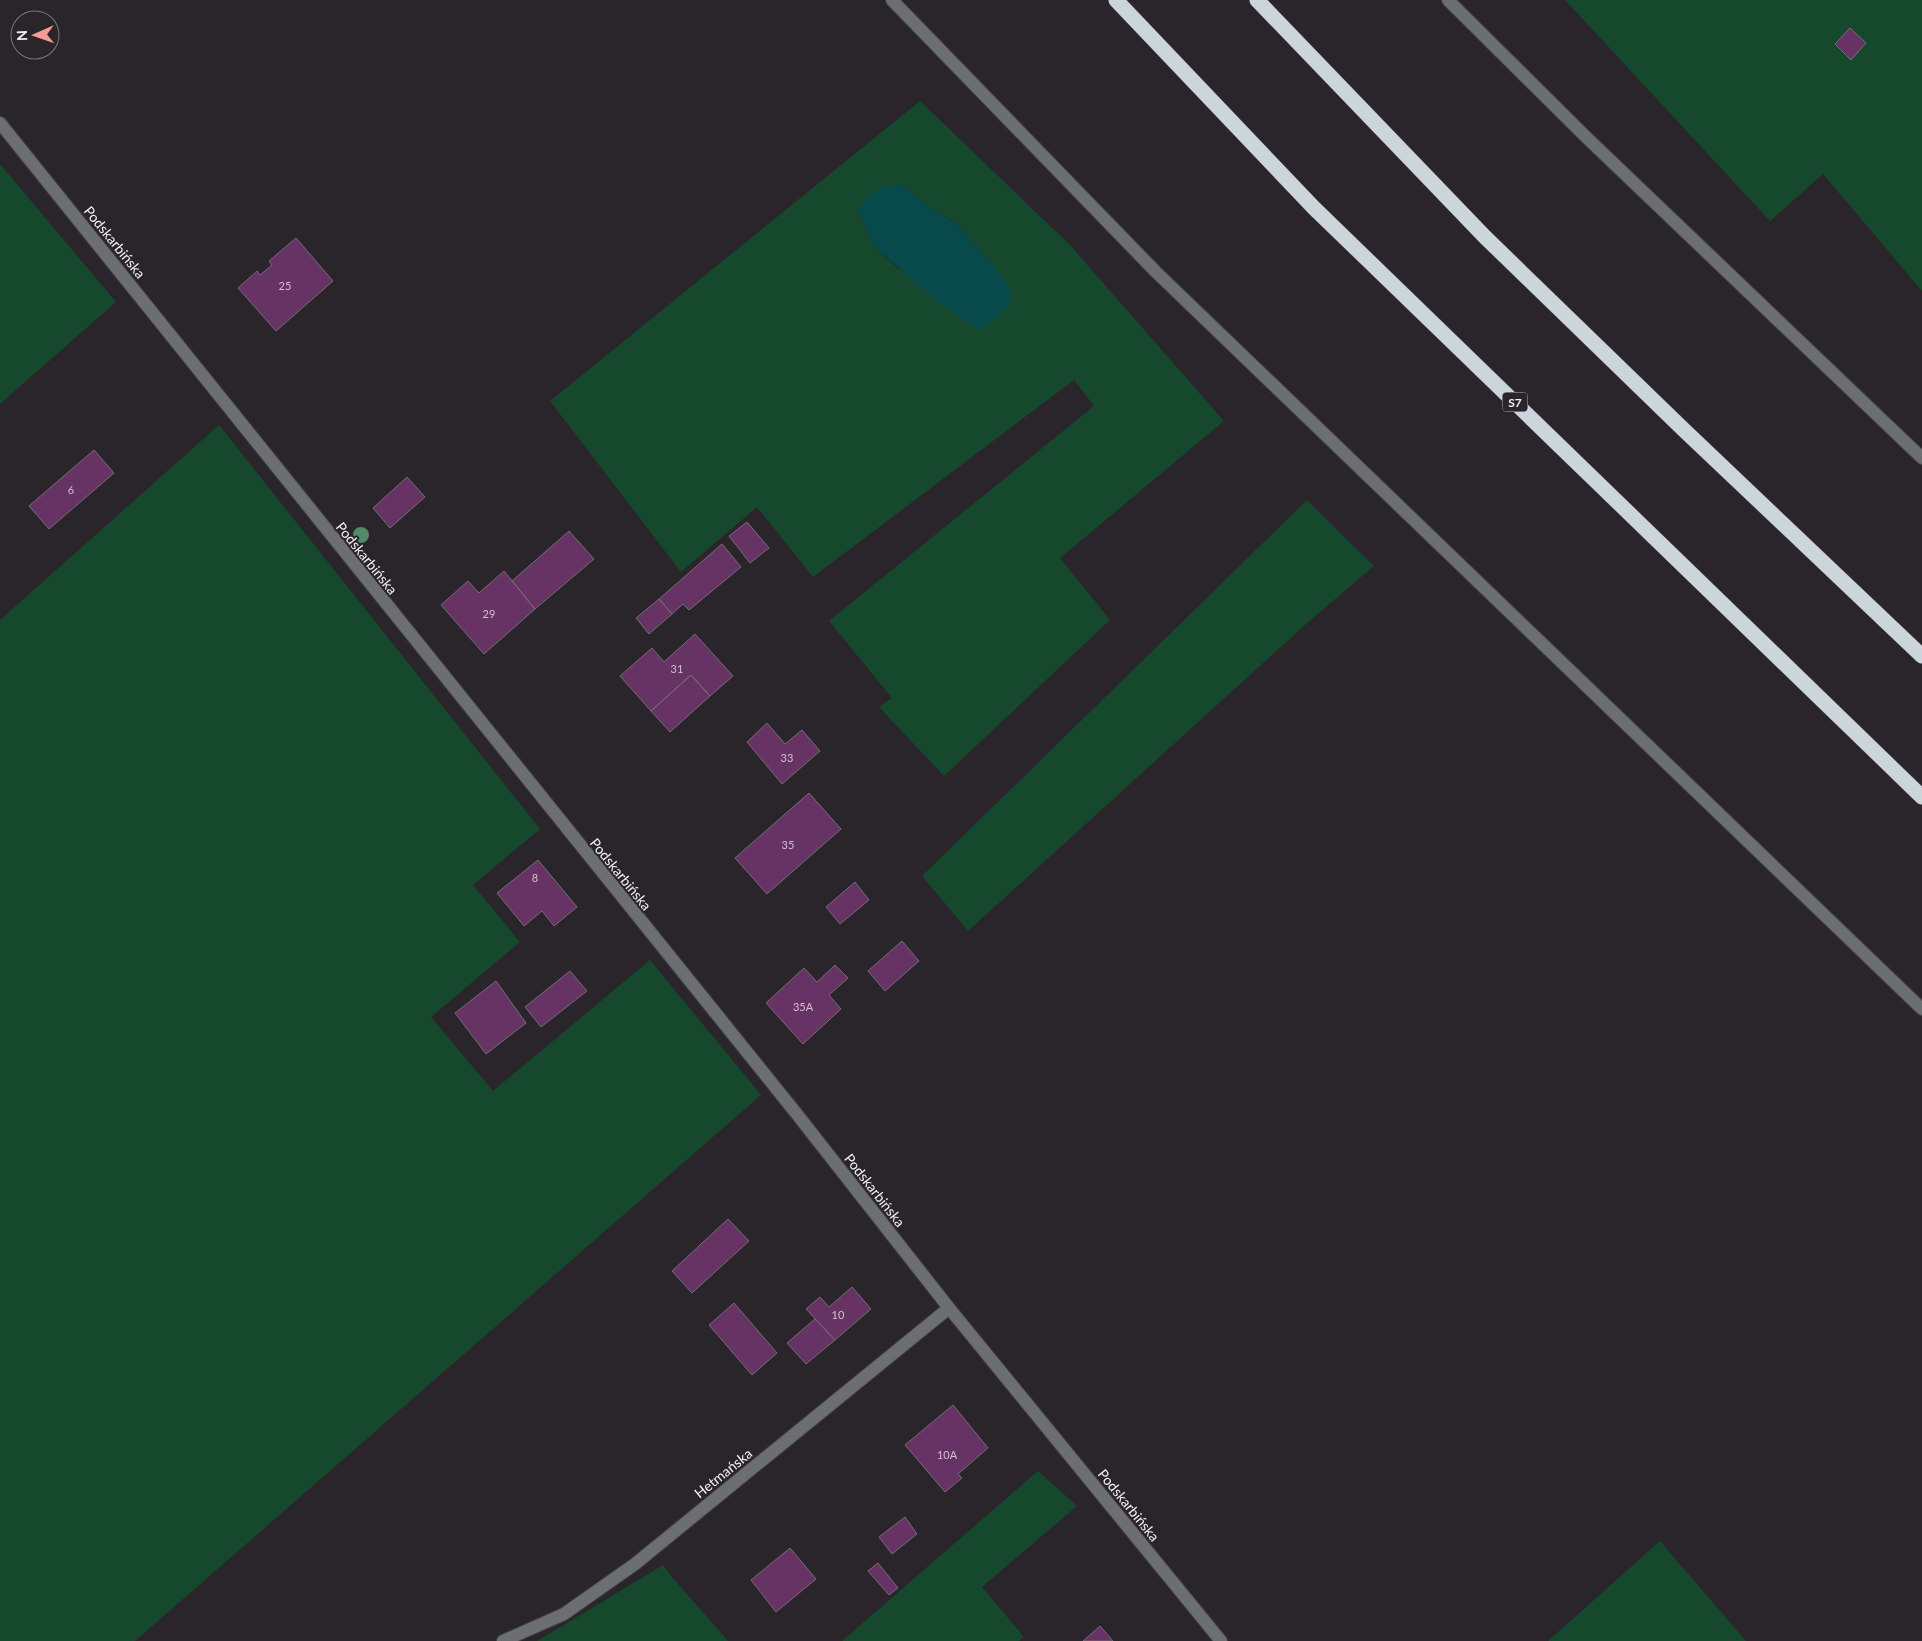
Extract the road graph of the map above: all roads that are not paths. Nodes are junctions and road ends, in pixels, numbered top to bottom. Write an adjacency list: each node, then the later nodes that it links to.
1 (892, 0): 9 (street)
2 (1116, 0): 8 (highway, S7)
3 (1257, 0): 7 (highway)
4 (1448, 0): 6 (street)
5 (0, 123): 10 (street, Podskarbińska)
6 (1922, 458)
7 (1922, 656)
8 (1922, 797)
9 (1922, 1009)
10 (948, 1308): 11 (street, Hetmańska); 12 (street, Podskarbińska)
11 (503, 1641)
12 (1222, 1641)

